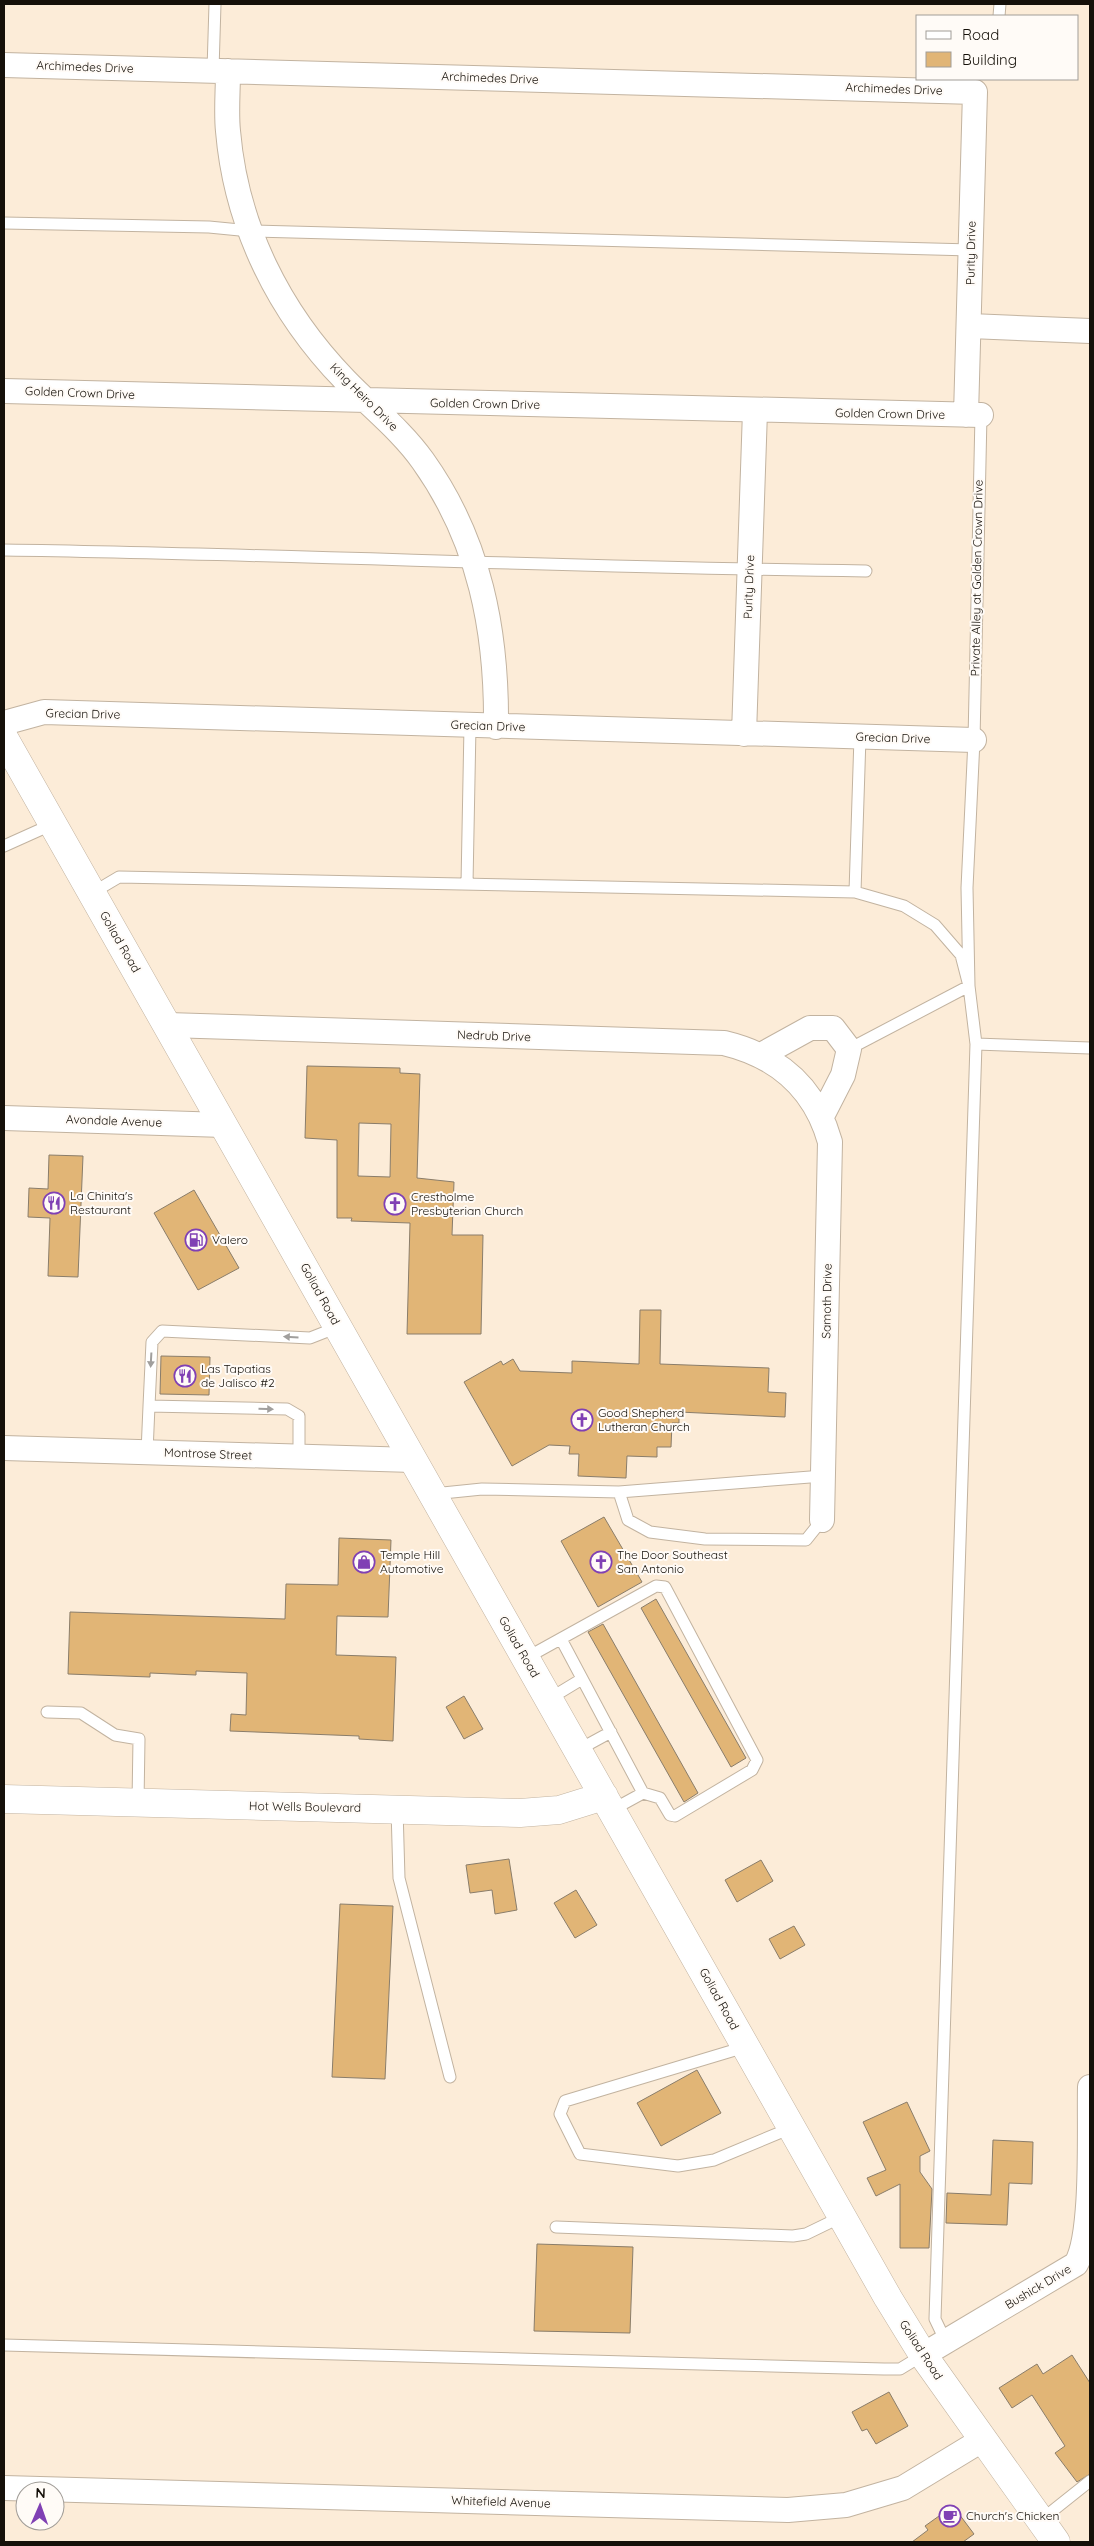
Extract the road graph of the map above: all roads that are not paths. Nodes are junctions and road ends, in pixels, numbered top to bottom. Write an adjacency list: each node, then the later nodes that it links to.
1 (215, 4): 3 (lane)
2 (4, 65): 3 (street, Archimedes Drive)
3 (221, 70): 4 (street, Archimedes Drive); 6 (street, King Heiro Drive)
4 (978, 89): 7 (street, Purity Drive)
5 (4, 223): 6 (lane)
6 (250, 231): 7 (lane); 11 (street, King Heiro Drive)
7 (971, 250): 8 (street, Purity Drive)
8 (970, 326): 9 (street); 13 (street, Purity Drive)
9 (1090, 330)
10 (4, 391): 11 (street, Golden Crown Drive)
11 (368, 401): 12 (street, Golden Crown Drive); 15 (street, King Heiro Drive)
12 (755, 411): 13 (street, Golden Crown Drive); 16 (street, Purity Drive)
13 (974, 415): 24 (lane, Private Alley at Golden Crown Drive)
14 (4, 550): 15 (lane)
15 (474, 560): 16 (lane); 20 (street, King Heiro Drive)
16 (750, 570): 17 (lane); 21 (street, Purity Drive)
17 (866, 571)
18 (4, 723): 19 (street, Grecian Drive)
19 (470, 726): 20 (street, Grecian Drive); 27 (lane)
20 (496, 726): 21 (street, Grecian Drive)
21 (744, 734): 22 (street, Grecian Drive)
22 (860, 737): 24 (street, Grecian Drive); 28 (lane)
23 (4, 738): 25 (main road, Goliad Road)
24 (974, 740): 30 (lane, Private Alley at Golden Crown Drive)
25 (53, 824): 26 (lane); 29 (main road, Goliad Road)
26 (4, 846)
27 (467, 884): 28 (lane); 29 (lane)
28 (855, 892): 30 (lane)
29 (92, 893): 31 (main road, Goliad Road)
30 (969, 986): 32 (lane); 34 (lane)
31 (168, 1025): 35 (street, Nedrub Drive); 39 (main road, Goliad Road)
32 (976, 1044): 33 (lane); 70 (lane)
33 (1090, 1048)
34 (849, 1049): 35 (street); 37 (street)
35 (761, 1055): 36 (street, Nedrub Drive)
36 (804, 1090): 37 (street, Samoth Drive)
37 (822, 1116): 46 (street, Samoth Drive)
38 (4, 1118): 39 (street, Avondale Avenue)
39 (224, 1125): 40 (main road, Goliad Road)
40 (338, 1327): 41 (lane, one-way to 41); 45 (main road, Goliad Road)
41 (149, 1406): 43 (lane); 44 (lane, one-way to 44)
42 (4, 1448): 43 (street, Montrose Street)
43 (147, 1452): 44 (street, Montrose Street)
44 (299, 1457): 45 (street, Montrose Street)
45 (413, 1460): 48 (main road, Goliad Road)
46 (823, 1476): 47 (lane); 49 (street, Samoth Drive)
47 (619, 1492): 48 (lane); 49 (lane)
48 (432, 1494): 51 (main road, Goliad Road)
49 (822, 1520)
50 (561, 1639): 51 (lane); 52 (lane); 57 (lane)
51 (526, 1659): 53 (main road, Goliad Road)
52 (582, 1679): 53 (lane); 55 (lane)
53 (549, 1699): 56 (main road, Goliad Road)
54 (47, 1712): 59 (lane)
55 (611, 1732): 56 (lane); 57 (lane)
56 (578, 1750): 60 (main road, Goliad Road)
57 (643, 1793): 60 (lane)
58 (4, 1799): 59 (main road, Hot Wells Boulevard)
59 (138, 1803): 61 (main road, Hot Wells Boulevard)
60 (608, 1803): 61 (main road, Hot Wells Boulevard); 62 (main road, Goliad Road)
61 (397, 1809): 63 (lane)
62 (745, 2047): 65 (main road, Goliad Road); 65 (lane)
63 (450, 2077)
64 (1090, 2087): 66 (street, Bushick Drive)
65 (791, 2128): 67 (main road, Goliad Road)
66 (1089, 2211): 69 (street, Bushick Drive)
67 (842, 2217): 68 (lane); 72 (main road, Goliad Road)
68 (556, 2226)
69 (1086, 2255): 70 (street, Bushick Drive)
70 (946, 2342): 72 (street, Bushick Drive)
71 (4, 2344): 72 (lane)
72 (923, 2356): 73 (main road, Goliad Road)
73 (982, 2440): 75 (street, Whitefield Avenue); 76 (main road, Goliad Road)
74 (1090, 2482): 76 (lane)
75 (4, 2488)
76 (1039, 2521): 77 (main road, Goliad Road)
77 (1056, 2542)

